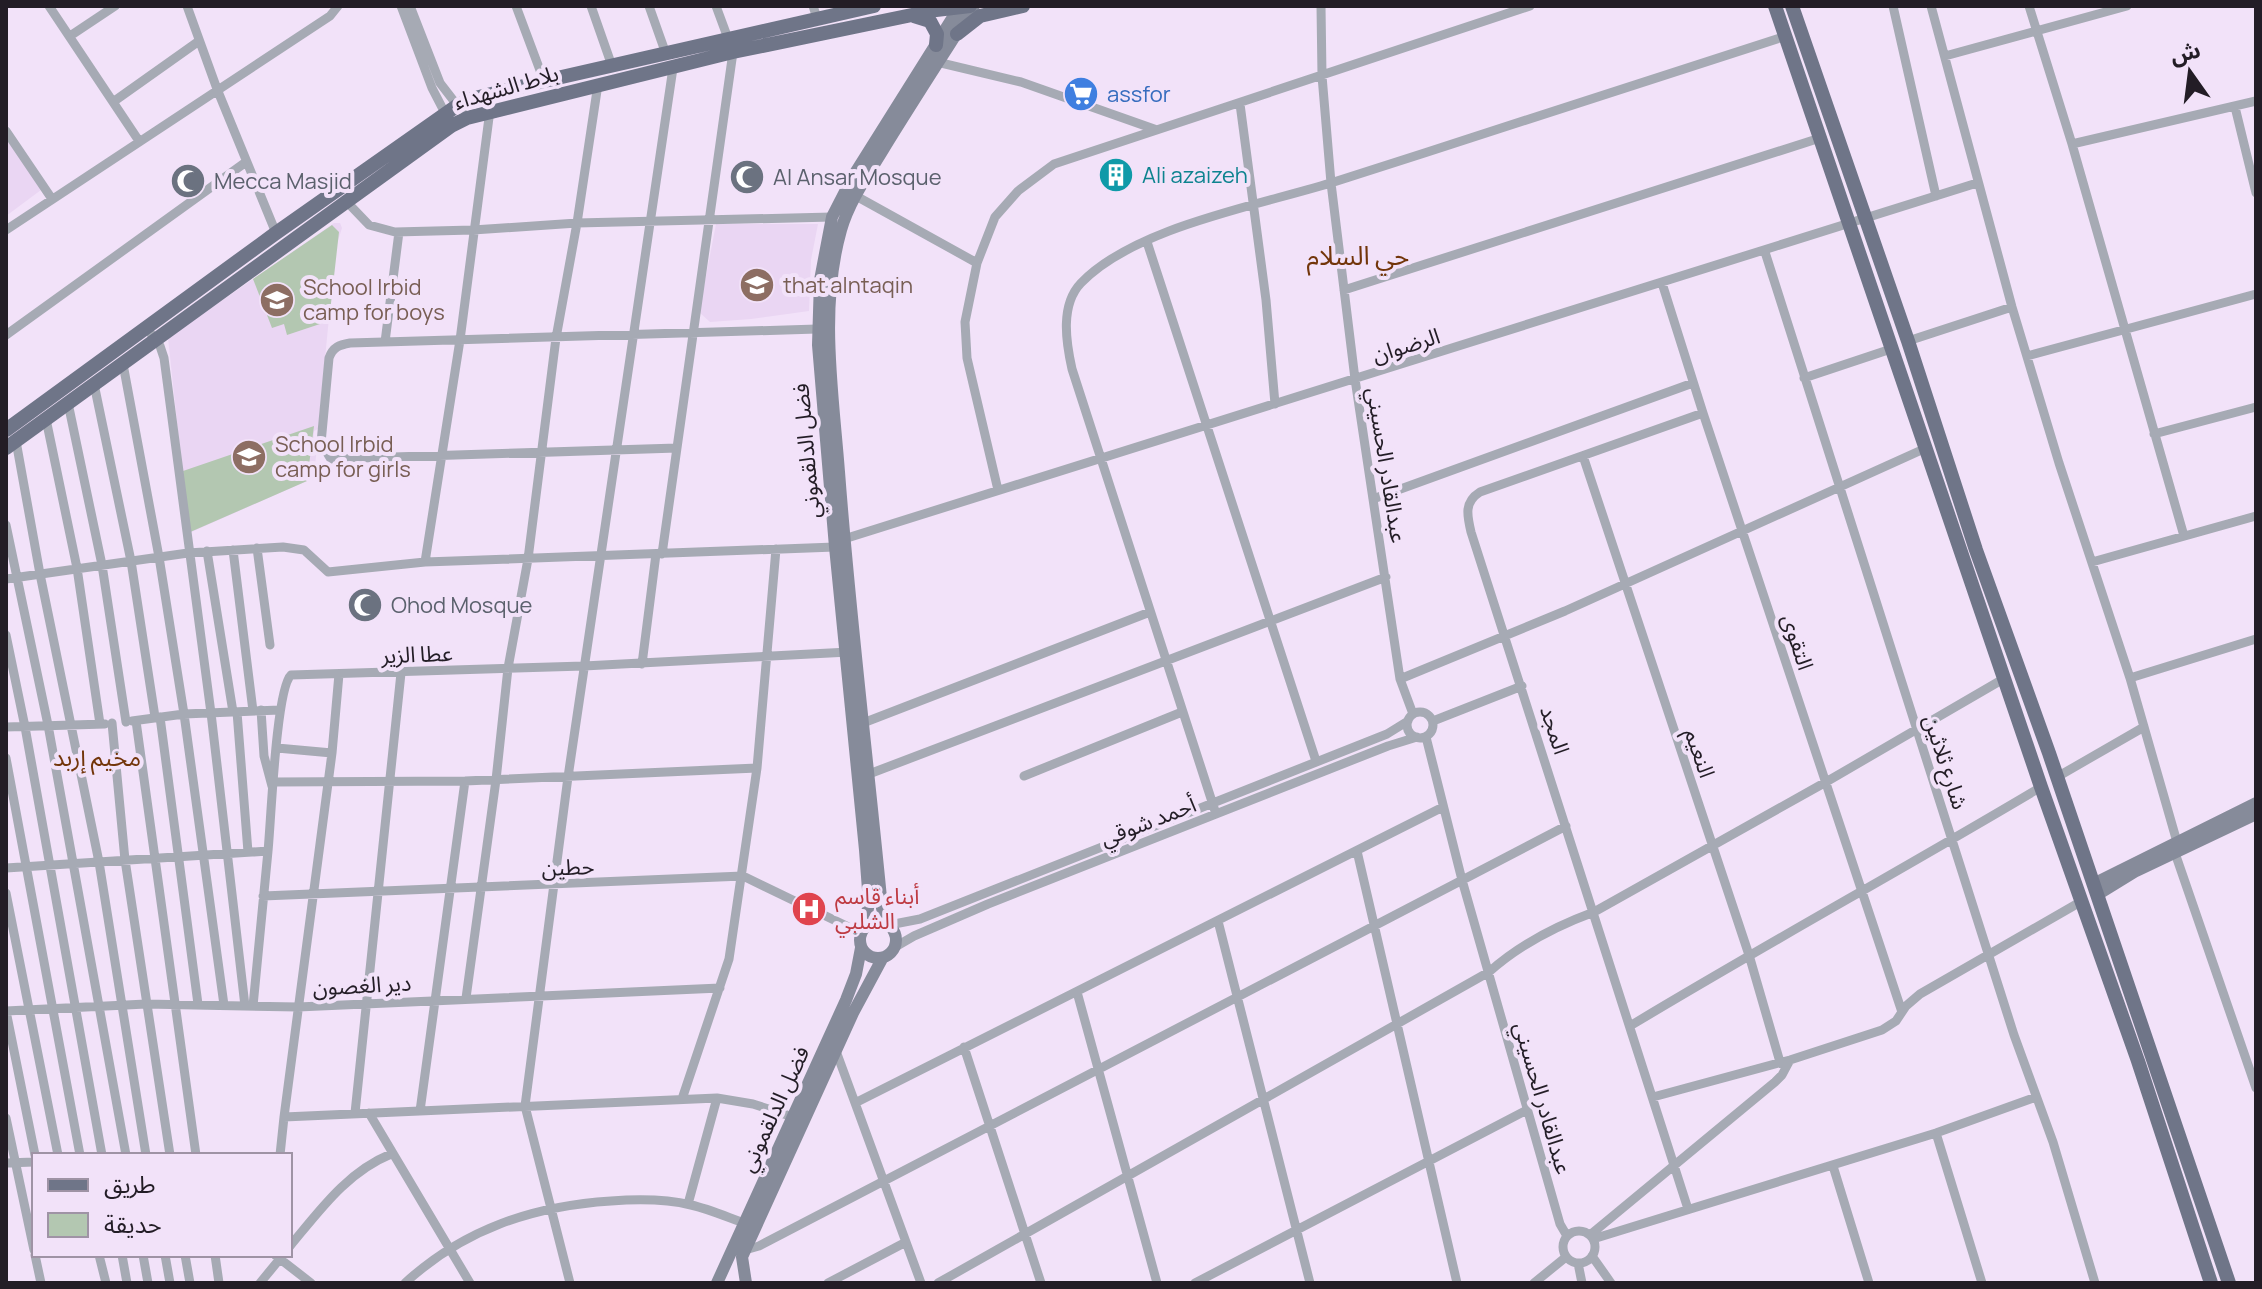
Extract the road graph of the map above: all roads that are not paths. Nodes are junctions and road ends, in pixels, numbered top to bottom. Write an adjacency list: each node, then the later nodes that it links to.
1 (49, 6): 29 (street)
2 (115, 6): 29 (street)
3 (187, 6): 31 (street)
4 (338, 6): 41 (street)
5 (401, 6): 49 (street)
6 (410, 6): 45 (street)
7 (516, 6): 39 (street)
8 (591, 6): 37 (street)
9 (649, 6): 35 (street)
10 (716, 6): 33 (street)
11 (874, 6): 24 (main road)
12 (960, 6): 13 (main road, بلاط الشهداء); 25 (main road, بلاط الشهداء); 32 (main road, فضل الدلقموني)
13 (972, 6): 28 (main road, فضل الدلقموني)
14 (1023, 6): 28 (main road)
15 (1313, 6): 26 (street, عبدالقادر الحسيني)
16 (1321, 6): 26 (street, عبدالقادر الحسيني)
17 (1530, 6): 38 (street)
18 (1775, 6): 30 (main road)
19 (1792, 6): 66 (main road)
20 (1893, 6): 61 (street)
21 (1931, 6): 34 (street)
22 (2029, 6): 27 (street)
23 (2127, 6): 27 (street)
24 (815, 12): 33 (main road)
25 (906, 16): 32 (main road); 33 (main road, بلاط الشهداء)
26 (1322, 27): 38 (street, عبدالقادر الحسيني)
27 (2036, 32): 34 (street); 54 (street)
28 (957, 34): 36 (main road, فضل الدلقموني)
29 (70, 36): 43 (street)
30 (1786, 36): 52 (main road); 57 (street)
31 (199, 41): 41 (street); 43 (street)
32 (936, 45): 65 (main road, فضل الدلقموني)
33 (731, 46): 35 (main road, بلاط الشهداء); 67 (street)
34 (1945, 56): 58 (street)
35 (669, 61): 37 (main road); 40 (main road, بلاط الشهداء); 68 (street)
36 (937, 62): 50 (street); 60 (main road, فضل الدلقموني)
37 (612, 66): 39 (main road)
38 (1322, 76): 44 (street); 57 (street, عبدالقادر الحسيني)
39 (544, 81): 45 (main road)
40 (598, 84): 47 (main road, بلاط الشهداء); 70 (street)
41 (217, 89): 53 (street); 55 (street)
42 (2256, 101): 46 (street)
43 (113, 102): 53 (street)
44 (1240, 104): 50 (street); 64 (street)
45 (458, 105): 48 (street); 49 (main road)
46 (2235, 107): 54 (street); 56 (street)
47 (490, 110): 48 (main road, بلاط الشهداء); 72 (street)
48 (467, 118): 49 (main road, بلاط الشهداء)
49 (448, 119): 63 (main road, بلاط الشهداء); 74 (main road)
50 (1157, 130): 77 (street)
51 (6, 131): 62 (street)
52 (1820, 138): 69 (main road); 79 (street)
53 (139, 141): 62 (street)
54 (2072, 144): 84 (street)
55 (246, 162): 74 (street); 85 (street)
56 (2254, 178): 59 (street)
57 (1331, 183): 64 (street); 79 (street, عبدالقادر الحسيني)
58 (1977, 183): 61 (street, الرضوان); 81 (street)
59 (2256, 193)
60 (856, 196): 77 (street); 122 (main road, فضل الدلقموني)
61 (1936, 196): 66 (street, الرضوان)
62 (52, 199): 71 (street)
63 (346, 201): 73 (street); 90 (main road, بلاط الشهداء)
64 (1254, 205): 75 (street); 101 (street)
65 (832, 217): 67 (street); 83 (main road, فضل الدلقموني)
66 (1865, 217): 69 (street, الرضوان); 91 (main road)
67 (709, 219): 68 (street); 86 (street)
68 (651, 221): 70 (street); 87 (street)
69 (1849, 222): 76 (street, الرضوان); 93 (main road)
70 (577, 223): 72 (street); 88 (street)
71 (6, 230)
72 (473, 230): 73 (street); 89 (street)
73 (399, 232): 92 (street)
74 (276, 233): 82 (main road)
75 (1147, 242): 105 (street); 114 (street)
76 (1765, 252): 78 (street, الرضوان); 96 (street, شارع ثلاثين)
77 (977, 263): 116 (street)
78 (1662, 283): 97 (street, الرضوان); 98 (street, التقوى)
79 (1344, 290): 97 (street, عبدالقادر الحسيني)
80 (2256, 294): 84 (street)
81 (2012, 307): 91 (street); 94 (street)
82 (146, 327): 90 (street); 107 (main road)
83 (817, 329): 86 (street); 122 (main road, فضل الدلقموني)
84 (2124, 329): 94 (street); 106 (street)
85 (6, 335)
86 (693, 335): 87 (street); 108 (street)
87 (632, 336): 88 (street); 110 (street)
88 (556, 338): 89 (street); 111 (street)
89 (460, 340): 92 (street); 112 (street)
90 (157, 341): 95 (main road, بلاط الشهداء); 127 (street)
91 (1908, 341): 182 (main road)
92 (385, 342): 112 (street)
93 (1891, 349): 96 (street); 109 (main road)
94 (2027, 356): 134 (street)
95 (123, 364): 99 (main road, بلاط الشهداء); 130 (street)
96 (1804, 378): 115 (street, شارع ثلاثين)
97 (1355, 379): 101 (street, الرضوان); 117 (street, عبدالقادر الحسيني)
98 (1693, 383): 103 (street, التقوى); 117 (street)
99 (94, 384): 100 (main road, بلاط الشهداء); 132 (street)
100 (68, 403): 104 (main road, بلاط الشهداء); 135 (street)
101 (1275, 404): 105 (street, الرضوان)
102 (2256, 407): 106 (street)
103 (1703, 413): 113 (street, المجد); 120 (street, التقوى)
104 (46, 419): 107 (main road, بلاط الشهداء); 136 (street)
105 (1207, 426): 114 (street, الرضوان); 143 (street)
106 (2154, 434): 121 (street)
107 (9, 440): 137 (street)
108 (677, 448): 110 (street); 128 (street)
109 (1926, 448): 115 (street); 156 (main road)
110 (614, 449): 111 (street); 129 (street)
111 (539, 452): 112 (street); 131 (street)
112 (443, 455): 133 (street)
113 (1583, 456): 141 (street, النعيم); 145 (street, المجد)
114 (1102, 460): 116 (street, الرضوان); 142 (street)
115 (1839, 487): 120 (street); 178 (street, شارع ثلاثين)
116 (998, 490): 122 (street, الرضوان)
117 (1373, 499): 139 (street, عبدالقادر الحسيني)
118 (2256, 516): 121 (street)
119 (6, 525): 138 (street)
120 (1743, 530): 141 (street); 193 (street, التقوى)
121 (2184, 536): 134 (street)
122 (839, 543): 124 (street, الرضوان); 148 (main road, فضل الدلقموني)
123 (257, 548): 125 (street); 133 (street, الرضوان); 147 (street)
124 (776, 549): 128 (street, الرضوان); 149 (street)
125 (233, 550): 126 (street); 161 (street)
126 (207, 551): 127 (street); 162 (street)
127 (188, 553): 130 (street); 164 (street)
128 (659, 554): 129 (street, الرضوان); 151 (street)
129 (602, 555): 131 (street, الرضوان); 152 (street)
130 (159, 557): 132 (street); 165 (street)
131 (528, 559): 133 (street, الرضوان); 153 (street)
132 (131, 561): 135 (street); 166 (street)
133 (425, 562)
134 (2092, 562): 157 (street)
135 (102, 565): 136 (street); 168 (street)
136 (77, 568): 137 (street); 172 (street)
137 (40, 574): 138 (street); 174 (street)
138 (17, 577): 140 (street); 173 (street)
139 (1386, 577): 143 (street); 158 (street, عبدالقادر الحسيني)
140 (6, 579)
141 (1624, 583): 145 (street); 205 (street, النعيم)
142 (1150, 612): 150 (street); 171 (street)
143 (1270, 620): 150 (street); 185 (street)
144 (6, 635): 176 (street)
145 (1505, 636): 158 (street); 159 (street, المجد)
146 (2256, 639): 157 (street)
147 (270, 645)
148 (850, 652): 149 (street, عطا الزير); 171 (main road, فضل الدلقموني); 236 (main road, فضل الدلقموني)
149 (768, 658): 151 (street, عطا الزير); 186 (street)
150 (1165, 661): 163 (street); 187 (street)
151 (642, 664): 152 (street, عطا الزير)
152 (584, 666): 153 (street, عطا الزير); 189 (street)
153 (508, 668): 154 (street, عطا الزير); 191 (street)
154 (401, 673): 155 (street, عطا الزير); 195 (street)
155 (339, 674): 160 (street, عطا الزير); 181 (street)
156 (2005, 678): 178 (street); 184 (main road)
157 (2130, 678): 177 (street)
158 (1400, 679): 167 (street, عبدالقادر الحسيني)
159 (1522, 686): 169 (street); 203 (street, المجد)
160 (280, 710): 161 (street); 180 (street)
161 (257, 711): 162 (street); 196 (street)
162 (235, 712): 164 (street); 209 (street)
163 (1182, 712): 188 (street); 198 (street)
164 (211, 713): 165 (street); 210 (street)
165 (184, 714): 166 (street); 211 (street)
166 (158, 717): 168 (street); 212 (street)
167 (1410, 717): 169 (street); 179 (street); 185 (street, أحمد شوقي)
168 (131, 721): 170 (street); 213 (street)
169 (1433, 721): 179 (street)
170 (112, 723): 172 (street); 214 (street)
171 (863, 723): 187 (main road, فضل الدلقموني)
172 (100, 724): 174 (street)
173 (48, 725): 174 (street); 176 (street); 216 (street)
174 (73, 726): 215 (street)
175 (6, 727): 176 (street)
176 (25, 727): 217 (street)
177 (2144, 727): 190 (street); 206 (street)
178 (1917, 729): 193 (street); 204 (street, شارع ثلاثين)
179 (1421, 737): 200 (street, عبدالقادر الحسيني); 201 (street, أحمد شوقي)
180 (277, 748): 181 (street); 196 (street)
181 (332, 753): 194 (street)
182 (2049, 753): 184 (main road); 190 (main road)
183 (6, 758): 218 (street)
184 (2033, 758): 197 (main road)
185 (1316, 761): 198 (street, أحمد شوقي)
186 (757, 768): 189 (street); 220 (street)
187 (869, 774): 234 (main road, فضل الدلقموني)
188 (1024, 776)
189 (568, 777): 191 (street); 222 (street)
190 (2057, 777): 224 (main road)
191 (496, 780): 192 (street); 223 (street)
192 (465, 781): 195 (street); 225 (street)
193 (1826, 782): 205 (street); 227 (street, التقوى)
194 (327, 783): 195 (street); 196 (street); 229 (street)
195 (389, 783): 226 (street)
196 (274, 787): 207 (street)
197 (2041, 787): 204 (street); 231 (main road)
198 (1212, 803): 201 (street); 234 (street, أحمد شوقي)
199 (2256, 803): 206 (main road)
200 (1443, 807): 208 (street); 221 (street, عبدالقادر الحسيني)
201 (1216, 814): 237 (street, أحمد شوقي)
202 (2256, 814): 206 (main road)
203 (1566, 826): 221 (street); 232 (street, المجد)
204 (1952, 840): 227 (street); 240 (street, شارع ثلاثين)
205 (1712, 844): 232 (street); 239 (street, النعيم)
206 (2176, 847): 224 (main road); 270 (street)
207 (268, 851): 209 (street); 230 (street)
208 (1357, 851): 233 (street); 235 (street)
209 (248, 852): 210 (street)
210 (228, 853): 211 (street); 256 (street)
211 (202, 854): 212 (street); 254 (street)
212 (177, 855): 213 (street); 251 (street)
213 (154, 856): 214 (street); 253 (street)
214 (125, 860): 215 (street); 250 (street)
215 (99, 862): 216 (street); 252 (street)
216 (74, 863): 217 (street); 255 (street)
217 (49, 864): 218 (street); 257 (street)
218 (25, 865): 219 (street); 259 (street)
219 (6, 868)
220 (743, 876): 222 (street, حطين); 236 (street, حطين); 243 (street)
221 (1462, 880): 235 (street); 242 (street, عبدالقادر الحسيني)
222 (555, 885): 223 (street, حطين); 245 (street)
223 (480, 889): 225 (street, حطين); 247 (street)
224 (2095, 889): 267 (main road)
225 (451, 890): 226 (street, حطين); 248 (street)
226 (379, 892): 229 (street, حطين); 249 (street)
227 (1862, 892): 239 (street); 262 (street, التقوى)
228 (6, 893): 260 (street)
229 (313, 895): 230 (street, حطين); 258 (street)
230 (263, 896): 256 (street)
231 (2082, 901): 240 (street); 267 (main road)
232 (1594, 912): 242 (street); 264 (street, المجد)
233 (1218, 921): 244 (street); 246 (street)
234 (888, 925): 236 (main road); 237 (main road)
235 (1376, 925): 246 (street); 263 (street)
236 (862, 931): 238 (main road)
237 (895, 947): 241 (main road)
238 (861, 948): 241 (main road); 283 (main road, فضل الدلقموني)
239 (1749, 955): 264 (street); 268 (street, النعيم)
240 (1990, 956): 262 (street); 272 (street, شارع ثلاثين)
241 (882, 959): 266 (main road)
242 (1489, 972): 263 (street); 278 (street, عبدالقادر الحسيني)
243 (720, 988): 245 (street, دير الغصون); 274 (street)
244 (1077, 992): 265 (street); 269 (street)
245 (539, 996): 247 (street, دير الغصون); 277 (street)
246 (1239, 996): 269 (street); 275 (street)
247 (466, 998): 248 (street, دير الغصون)
248 (434, 999): 249 (street, دير الغصون); 279 (street)
249 (366, 1003): 258 (street, دير الغصون); 280 (street)
250 (146, 1004): 252 (street, دير الغصون); 253 (street, دير الغصون); 293 (street)
251 (198, 1004): 253 (street, دير الغصون); 254 (street, دير الغصون)
252 (122, 1005): 255 (street, دير الغصون); 292 (street)
253 (176, 1005): 294 (street)
254 (224, 1005): 256 (street, دير الغصون)
255 (101, 1006): 257 (street, دير الغصون); 291 (street)
256 (249, 1006): 258 (street, دير الغصون)
257 (74, 1007): 259 (street, دير الغصون); 290 (street)
258 (298, 1007): 282 (street)
259 (52, 1008): 260 (street, دير الغصون); 289 (street)
260 (28, 1009): 261 (street, دير الغصون); 288 (street)
261 (6, 1011): 287 (street)
262 (1902, 1012): 268 (street)
263 (1399, 1023): 275 (street); 297 (street)
264 (1630, 1026): 271 (street, المجد)
265 (964, 1047): 276 (street); 285 (street)
266 (836, 1051): 276 (street); 316 (main road)
267 (2145, 1059): 357 (main road); 358 (main road)
268 (1785, 1061): 271 (street); 300 (street)
269 (1099, 1070): 285 (street); 302 (street)
270 (2256, 1088)
271 (1653, 1097): 300 (street, المجد)
272 (2036, 1097): 286 (street); 356 (street, شارع ثلاثين)
273 (717, 1098): 274 (street); 283 (street); 304 (street)
274 (682, 1099): 277 (street)
275 (1264, 1099): 302 (street); 308 (street)
276 (857, 1102): 303 (street)
277 (525, 1106): 279 (street); 305 (street)
278 (1527, 1110): 297 (street); 310 (street, عبدالقادر الحسيني)
279 (420, 1111): 281 (street)
280 (355, 1113): 281 (street); 282 (street)
281 (369, 1113): 296 (street)
282 (284, 1117): 295 (street)
283 (793, 1117): 307 (main road, فضل الدلقموني)
284 (6, 1118): 298 (street)
285 (990, 1126): 303 (street); 309 (street)
286 (1936, 1133): 301 (street); 355 (street)
287 (35, 1153)
288 (58, 1153)
289 (80, 1153)
290 (102, 1153)
291 (126, 1153)
292 (146, 1153)
293 (170, 1153)
294 (196, 1153)
295 (280, 1153)
296 (391, 1154): 313 (street); 315 (street)
297 (1430, 1159): 308 (street); 350 (street)
298 (10, 1162): 299 (street); 314 (street)
299 (32, 1162)
300 (1674, 1166): 306 (street, المجد); 311 (street)
301 (1833, 1166): 306 (street); 354 (street)
302 (1128, 1175): 309 (street); 347 (street)
303 (885, 1180): 312 (street); 316 (street)
304 (688, 1204): 305 (street); 307 (street)
305 (550, 1207): 315 (street); 342 (street)
306 (1688, 1209): 311 (street)
307 (744, 1223): 329 (main road, فضل الدلقموني)
308 (1297, 1230): 348 (street); 349 (street)
309 (1025, 1234): 345 (street); 346 (street)
310 (1567, 1236): 311 (street); 327 (street)
311 (1592, 1237): 317 (street)
312 (906, 1242): 343 (street); 344 (street)
313 (292, 1244)
314 (32, 1245)
315 (448, 1249): 340 (street); 341 (street)
316 (745, 1250): 330 (main road)
317 (1592, 1256): 328 (street); 353 (street)
318 (35, 1257): 331 (street)
319 (100, 1257): 332 (street)
320 (122, 1257): 333 (street)
321 (143, 1257): 334 (street)
322 (165, 1257): 335 (street)
323 (185, 1257): 336 (street)
324 (215, 1257): 337 (street)
325 (278, 1257): 338 (street)
326 (280, 1257): 339 (street)
327 (1566, 1257): 328 (street); 351 (street)
328 (1578, 1263): 352 (street)
329 (719, 1278): 330 (main road)
330 (744, 1278)
331 (41, 1283)
332 (106, 1283)
333 (127, 1283)
334 (148, 1283)
335 (170, 1283)
336 (190, 1283)
337 (219, 1283)
338 (260, 1283)
339 (311, 1283)
340 (405, 1283)
341 (470, 1283)
342 (570, 1283)
343 (828, 1283)
344 (921, 1283)
345 (938, 1283)
346 (1041, 1283)
347 (1157, 1283)
348 (1195, 1283)
349 (1310, 1283)
350 (1457, 1283)
351 (1534, 1283)
352 (1582, 1283)
353 (1611, 1283)
354 (1869, 1283)
355 (1982, 1283)
356 (2095, 1283)
357 (2211, 1283)
358 (2229, 1283)

